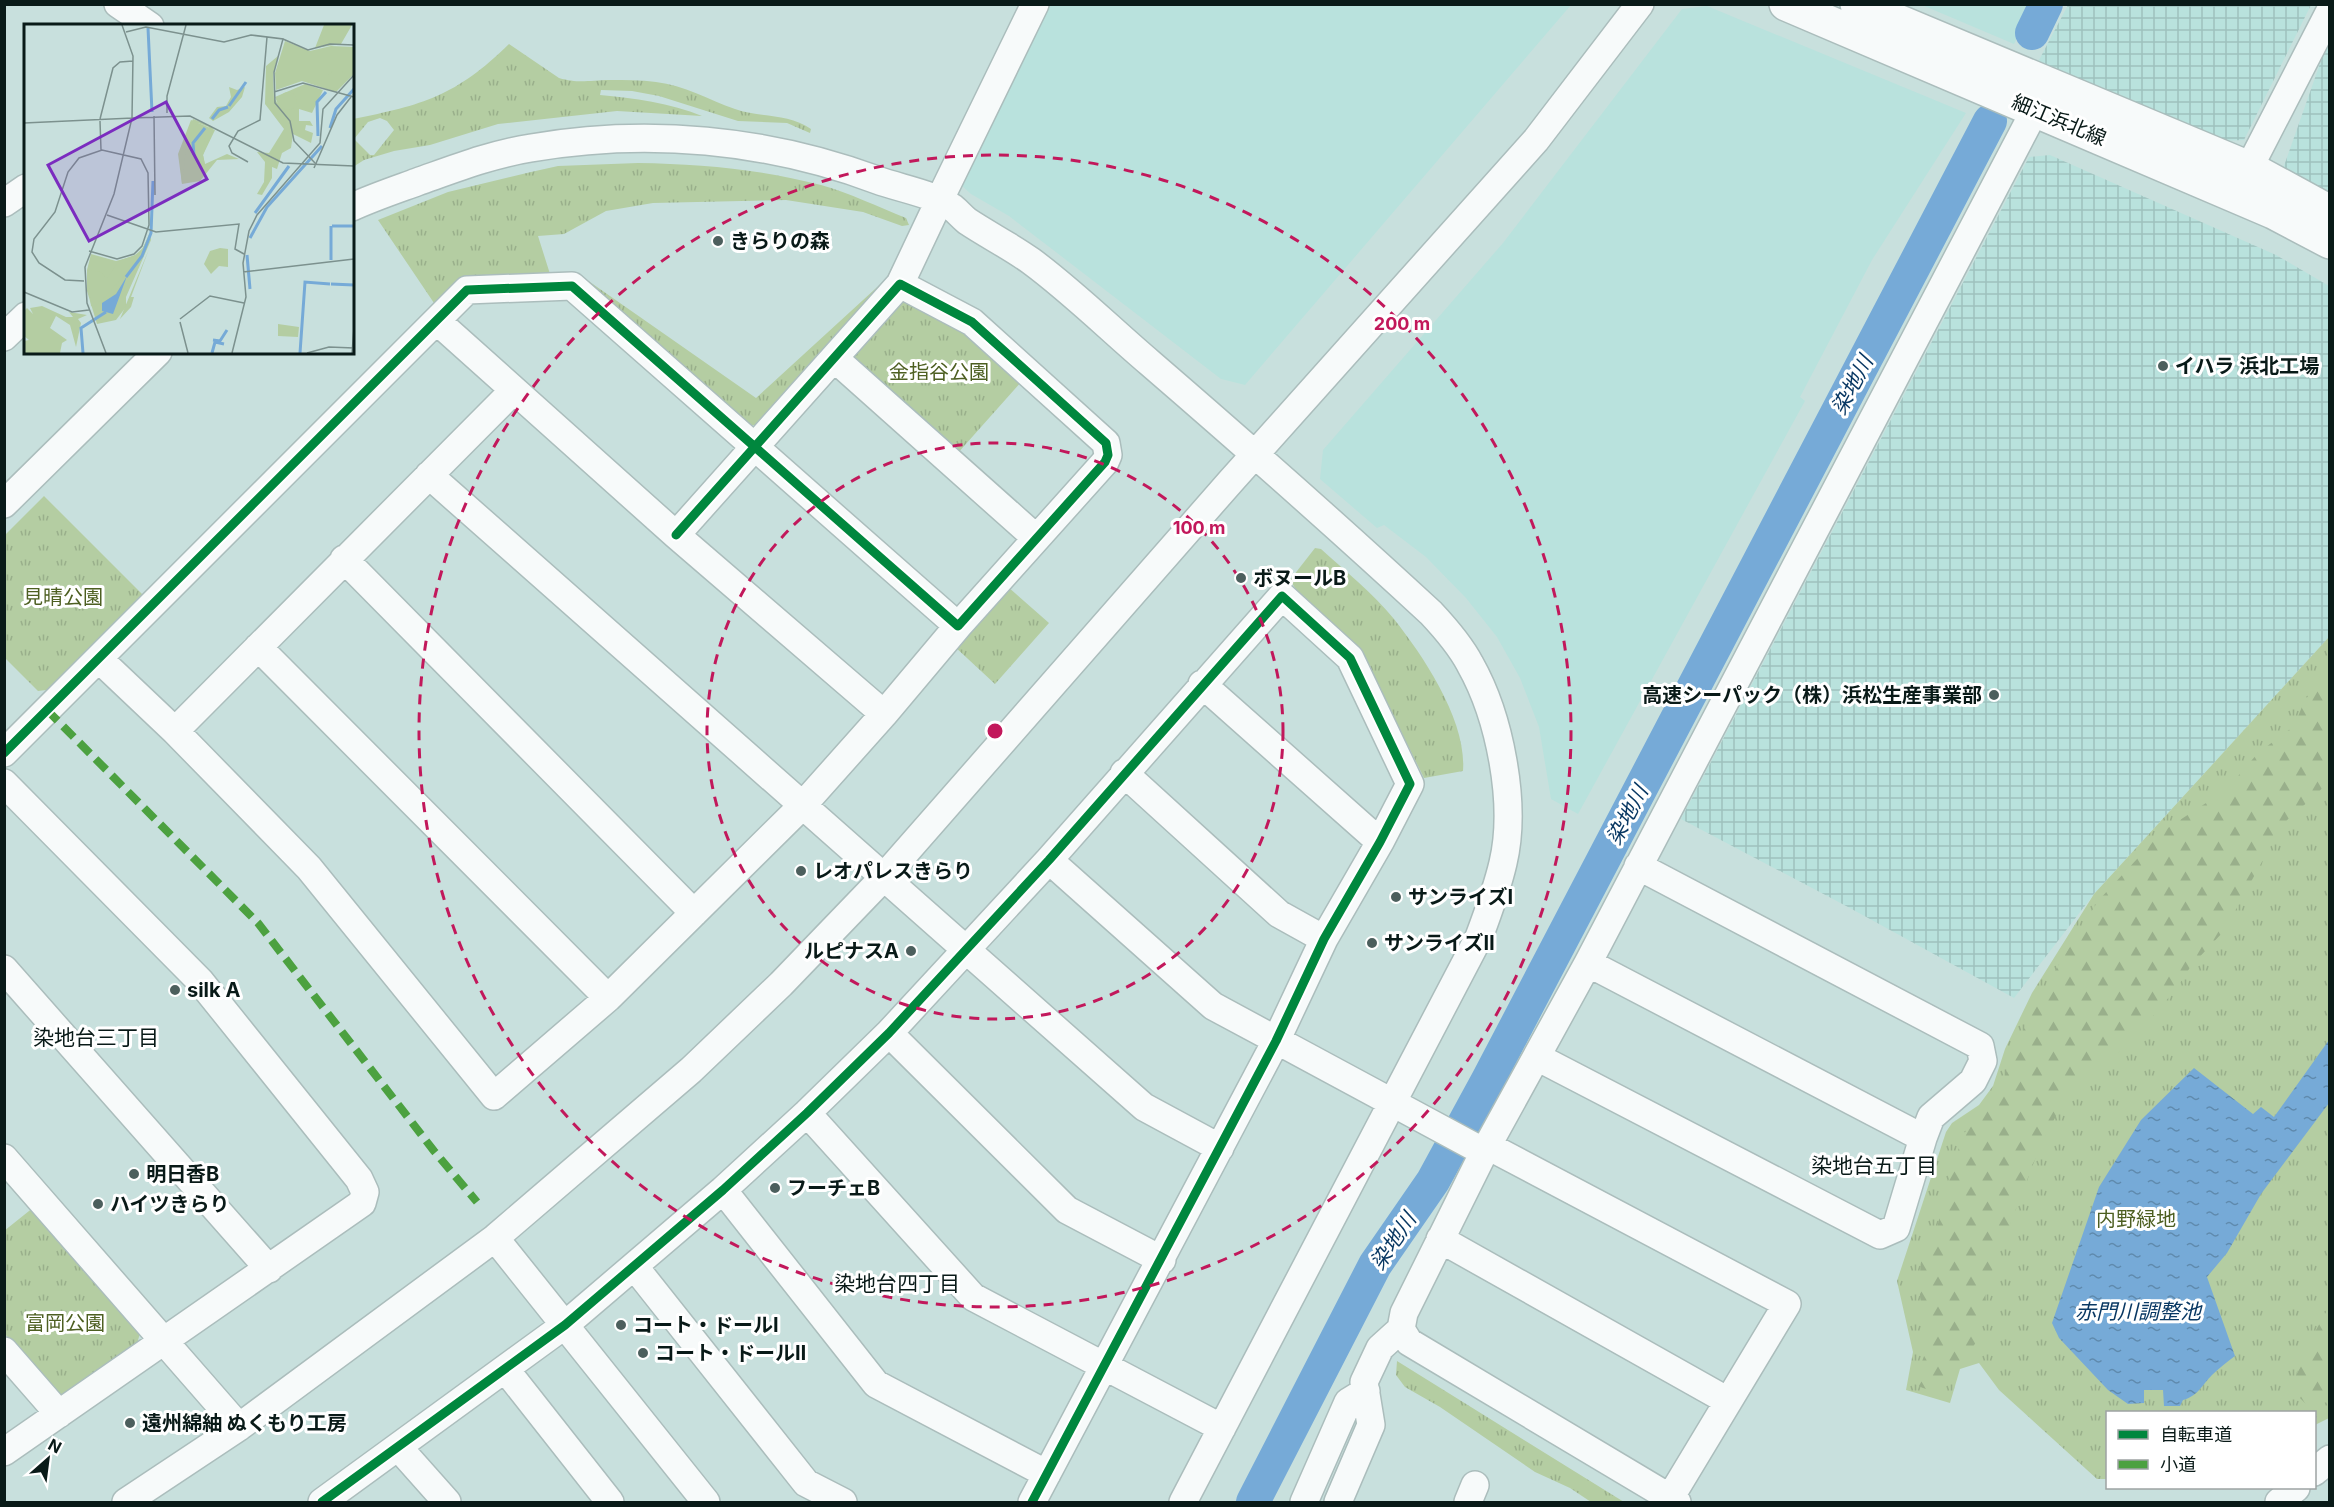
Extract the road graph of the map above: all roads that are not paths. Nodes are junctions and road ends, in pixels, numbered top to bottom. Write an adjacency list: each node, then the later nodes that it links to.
1 (118, 4): 7 (street)
2 (1035, 4): 13 (street)
3 (1640, 4): 24 (street)
4 (1786, 4): 8 (main road, 細江浜北線)
5 (1857, 4): 8 (main road, 細江浜北線)
6 (2330, 11): 9 (street)
7 (147, 24)
8 (2014, 89): 9 (main road, 細江浜北線); 15 (main road, 細江浜北線); 42 (street)
9 (2249, 168): 14 (main road, 細江浜北線)
10 (24, 189): 11 (street)
11 (4, 203)
12 (354, 206): 13 (street)
13 (937, 206): 16 (street); 24 (street)
14 (2330, 212)
15 (2330, 242)
16 (900, 284): 21 (street); 28 (street)
17 (24, 318): 19 (street)
18 (438, 322): 22 (street); 23 (street); 32 (street)
19 (4, 337)
20 (156, 354): 26 (street)
21 (834, 358): 23 (street); 28 (street)
22 (513, 391): 25 (street); 27 (street)
23 (755, 447): 27 (street); 30 (street)
24 (1256, 454): 43 (street); 53 (street)
25 (429, 475): 29 (street); 39 (street)
26 (4, 504)
27 (676, 535): 34 (street)
28 (1036, 538): 30 (street)
29 (344, 560): 31 (street); 44 (street)
30 (958, 626): 34 (street)
31 (258, 647): 35 (street); 49 (street)
32 (99, 659): 35 (street); 36 (street)
33 (1202, 684): 37 (street); 40 (street); 40 (street)
34 (884, 714): 39 (street)
35 (175, 731): 49 (street)
36 (4, 753)
37 (1124, 773): 41 (street); 45 (street)
38 (4, 783): 64 (street)
39 (802, 806): 43 (street); 44 (street)
40 (1380, 842): 45 (street)
41 (1049, 860): 46 (street); 51 (street)
42 (1638, 866): 47 (street); 55 (street)
43 (883, 878): 46 (street); 60 (street)
44 (694, 913): 49 (street)
45 (1324, 939): 51 (street)
46 (965, 950): 50 (street); 56 (street)
47 (1588, 963): 52 (street); 55 (street)
48 (4, 969): 64 (street)
49 (608, 998)
50 (889, 1033): 54 (street); 62 (street)
51 (1276, 1041): 53 (street); 56 (street)
52 (1538, 1057): 55 (street); 57 (street)
53 (1392, 1103): 57 (street); 75 (street)
54 (807, 1113): 59 (street); 69 (street)
55 (1923, 1138)
56 (1220, 1148): 62 (street)
57 (1481, 1148): 61 (street); 72 (street)
58 (4, 1158): 67 (street)
59 (723, 1190): 63 (street); 80 (street)
60 (495, 1238): 65 (street); 74 (street)
61 (1440, 1239): 66 (street); 72 (street)
62 (1162, 1260): 69 (street)
63 (634, 1266): 65 (street); 88 (street)
64 (269, 1269): 67 (street)
65 (565, 1325): 70 (street); 87 (street)
66 (1401, 1329): 71 (street); 82 (street)
67 (165, 1342): 73 (street); 74 (street)
68 (4, 1351): 73 (street)
69 (1105, 1367): 75 (street); 80 (street)
70 (506, 1370): 76 (street); 86 (street)
71 (1366, 1391): 91 (street); 92 (street)
72 (1728, 1401): 82 (street)
73 (59, 1414): 77 (street)
74 (239, 1426): 83 (street)
75 (1222, 1428): 90 (street)
76 (399, 1448): 84 (street); 85 (street)
77 (4, 1452)
78 (2330, 1459): 79 (street)
79 (2316, 1470)
80 (1047, 1474): 89 (street)
81 (2295, 1489): 93 (street)
82 (1673, 1500)
83 (126, 1503)
84 (322, 1503)
85 (447, 1503)
86 (610, 1503)
87 (706, 1503)
88 (843, 1503)
89 (1032, 1503)
90 (1183, 1503)
91 (1304, 1503)
92 (1338, 1503)
93 (2279, 1503)

